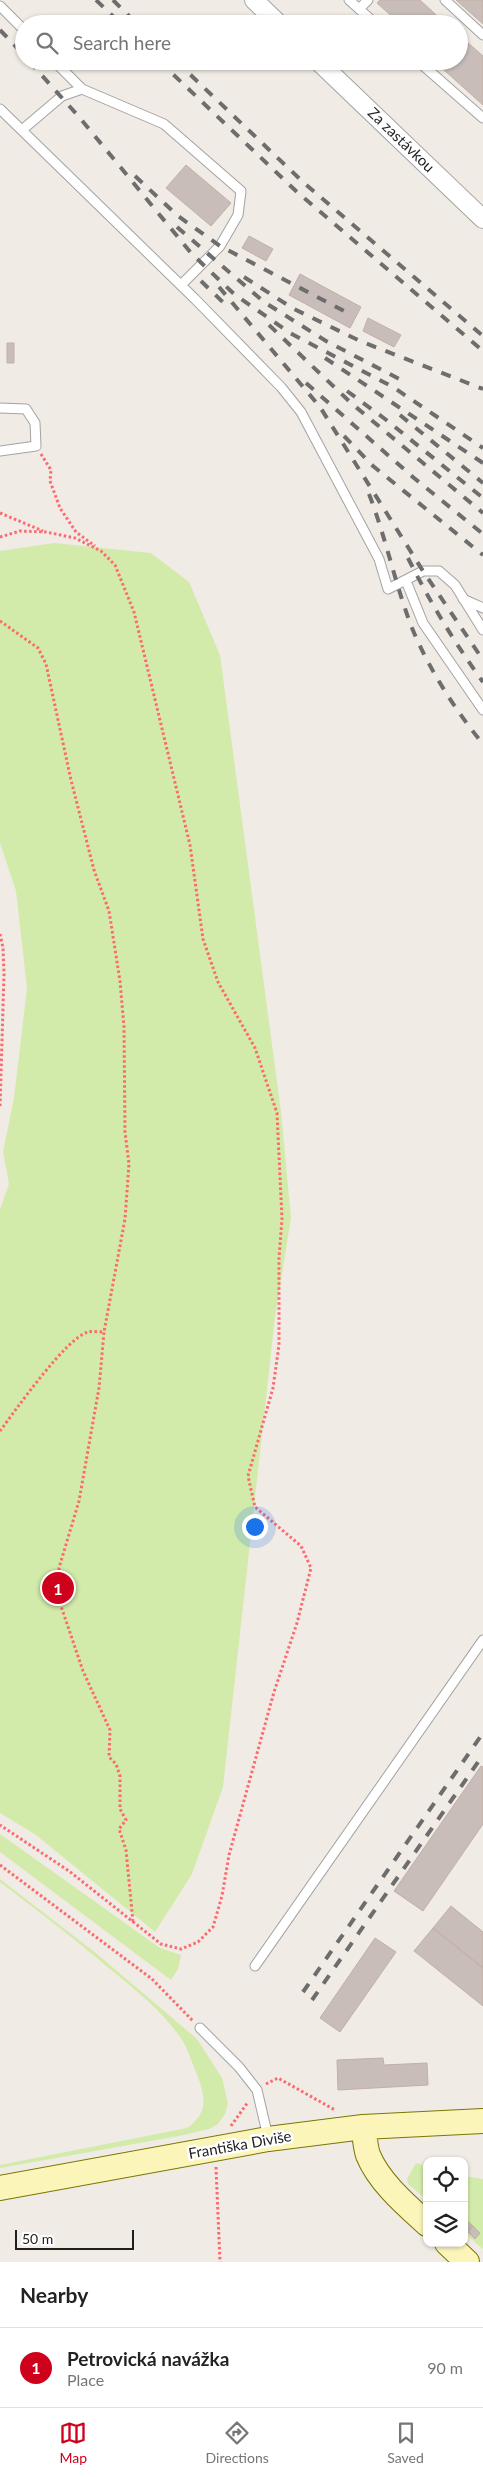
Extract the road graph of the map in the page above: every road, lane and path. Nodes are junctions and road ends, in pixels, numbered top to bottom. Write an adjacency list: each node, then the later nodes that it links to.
1 (254, 0): 7 (street)
2 (349, 0): 6 (lane)
3 (368, 0): 6 (lane)
4 (445, 0): 9 (lane)
5 (0, 6): 10 (lane)
6 (359, 9): 8 (lane)
7 (270, 15)
8 (366, 15)
9 (461, 15)
10 (15, 21)
11 (468, 21): 12 (lane)
12 (483, 35)
13 (63, 70): 16 (lane)
14 (327, 70): 20 (street, Za zastávkou)
15 (428, 70): 18 (lane)
16 (82, 89): 19 (lane); 21 (lane)
17 (0, 109): 19 (lane)
18 (483, 118)
19 (22, 130): 21 (lane)
20 (483, 219)
21 (181, 285): 29 (lane)
22 (0, 408): 23 (lane)
23 (36, 446): 24 (lane); 28 (path)
24 (0, 451)
25 (0, 513): 26 (path)
26 (46, 532): 27 (path); 28 (path)
27 (0, 537)
28 (101, 551): 43 (path)
29 (406, 581): 30 (lane); 34 (lane)
30 (463, 599): 31 (lane); 33 (lane)
31 (483, 608)
32 (0, 621): 38 (path)
33 (483, 630)
34 (483, 710)
35 (0, 934): 36 (path)
36 (0, 1059): 37 (path)
37 (0, 1107)
38 (104, 1332): 39 (path); 43 (path)
39 (0, 1431)
40 (483, 1640): 44 (lane)
41 (0, 1825): 43 (path)
42 (0, 1865): 45 (path)
43 (134, 1922)
44 (254, 1966)
45 (200, 2028): 46 (lane)
46 (256, 2090): 47 (path); 50 (lane); 51 (path)
47 (340, 2113)
48 (483, 2121): 49 (main road, Františka Diviše)
49 (363, 2127): 50 (main road, Františka Diviše); 53 (main road)
50 (268, 2138): 51 (main road, Františka Diviše)
51 (215, 2148): 52 (main road, Františka Diviše); 55 (path)
52 (0, 2188)
53 (423, 2220)
54 (451, 2247): 56 (main road)
55 (220, 2262)
56 (467, 2262)

